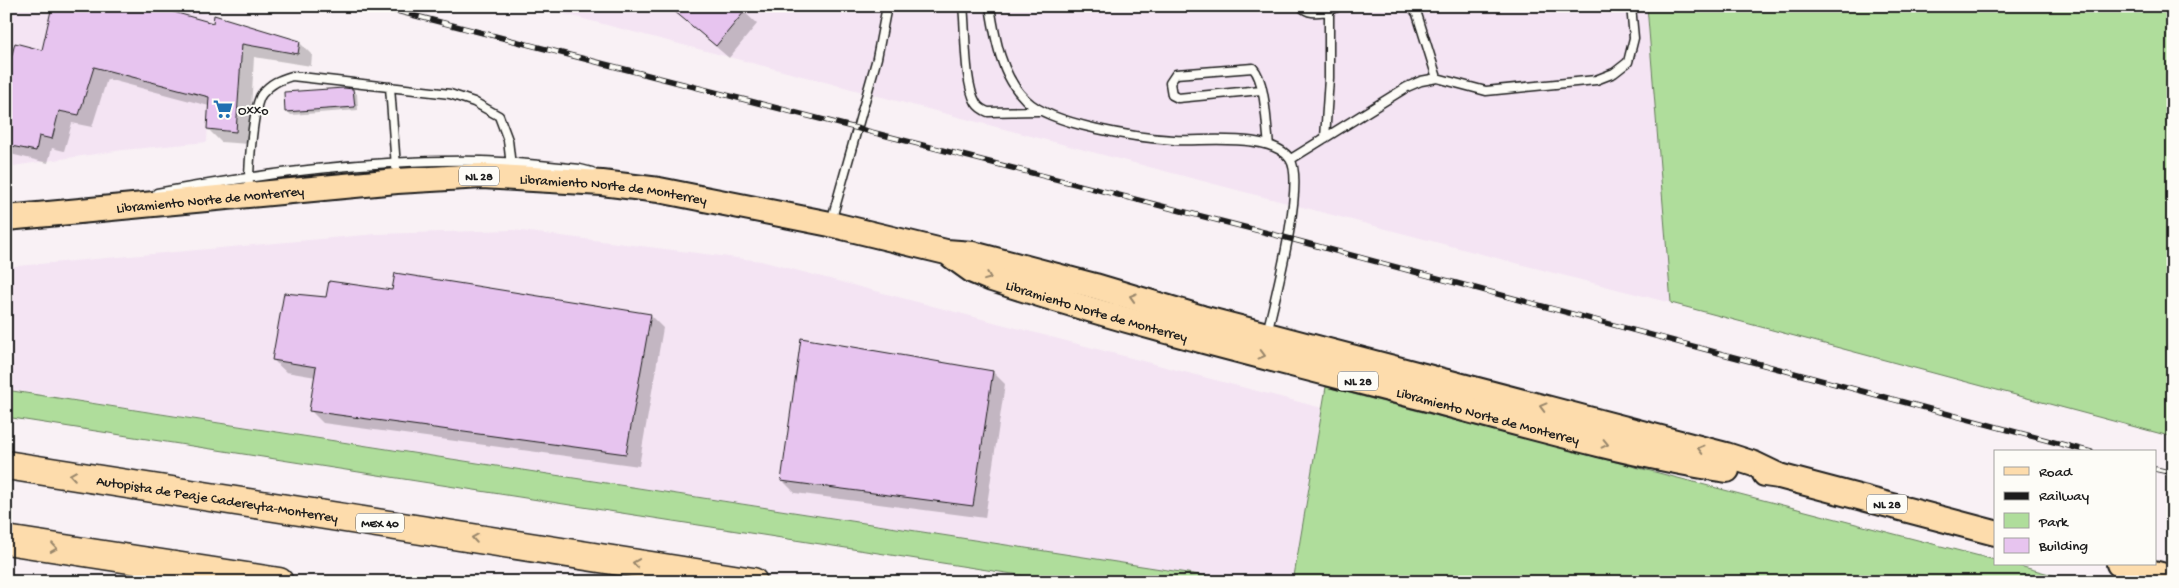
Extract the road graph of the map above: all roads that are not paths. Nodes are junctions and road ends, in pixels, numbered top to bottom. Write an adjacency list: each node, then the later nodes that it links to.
1 (887, 6): 23 (lane)
2 (963, 6): 12 (lane)
3 (990, 6): 12 (lane)
4 (1302, 6): 8 (lane)
5 (1339, 6): 8 (lane)
6 (1411, 6): 9 (lane)
7 (1632, 6): 9 (lane)
8 (1329, 11): 13 (lane)
9 (1437, 78): 13 (lane)
10 (390, 87): 16 (lane); 17 (lane); 18 (lane)
11 (1261, 90): 11 (lane); 14 (lane)
12 (1039, 111): 14 (lane)
13 (1325, 138): 15 (lane)
14 (1268, 145): 15 (lane)
15 (1291, 159): 26 (lane)
16 (511, 171): 17 (main road, Libramiento Norte de Monterrey / NL 28); 23 (main road, Libramiento Norte de Monterrey / NL 28)
17 (397, 172): 18 (main road, Libramiento Norte de Monterrey / NL 28)
18 (248, 186): 19 (lane); 21 (main road, Libramiento Norte de Monterrey / NL 28)
19 (150, 194)
20 (131, 197): 21 (lane)
21 (56, 213): 22 (main road, Libramiento Norte de Monterrey / NL 28)
22 (6, 218)
23 (830, 224): 24 (main road, Libramiento Norte de Monterrey / NL 28)
24 (946, 252): 25 (main road, Libramiento Norte de Monterrey / NL 28, one-way to 25); 26 (main road, Libramiento Norte de Monterrey / NL 28, one-way to 24)
25 (1104, 312): 26 (main road); 27 (main road, Libramiento Norte de Monterrey / NL 28, one-way to 27)
26 (1267, 335): 27 (main road); 29 (main road, Libramiento Norte de Monterrey / NL 28, one-way to 26)
27 (1443, 403): 29 (main road, Libramiento Norte de Monterrey / NL 28, one-way to 29)
28 (6, 464): 35 (highway, Autopista de Peaje Cadereyta-Monterrey / MEX 40, one-way to 28)
29 (1780, 476): 30 (main road, Libramiento Norte de Monterrey / NL 28)
30 (1994, 533)
31 (6, 540): 34 (highway, one-way to 34)
32 (2127, 566): 33 (main road)
33 (2173, 578)
34 (279, 582)
35 (753, 582)

